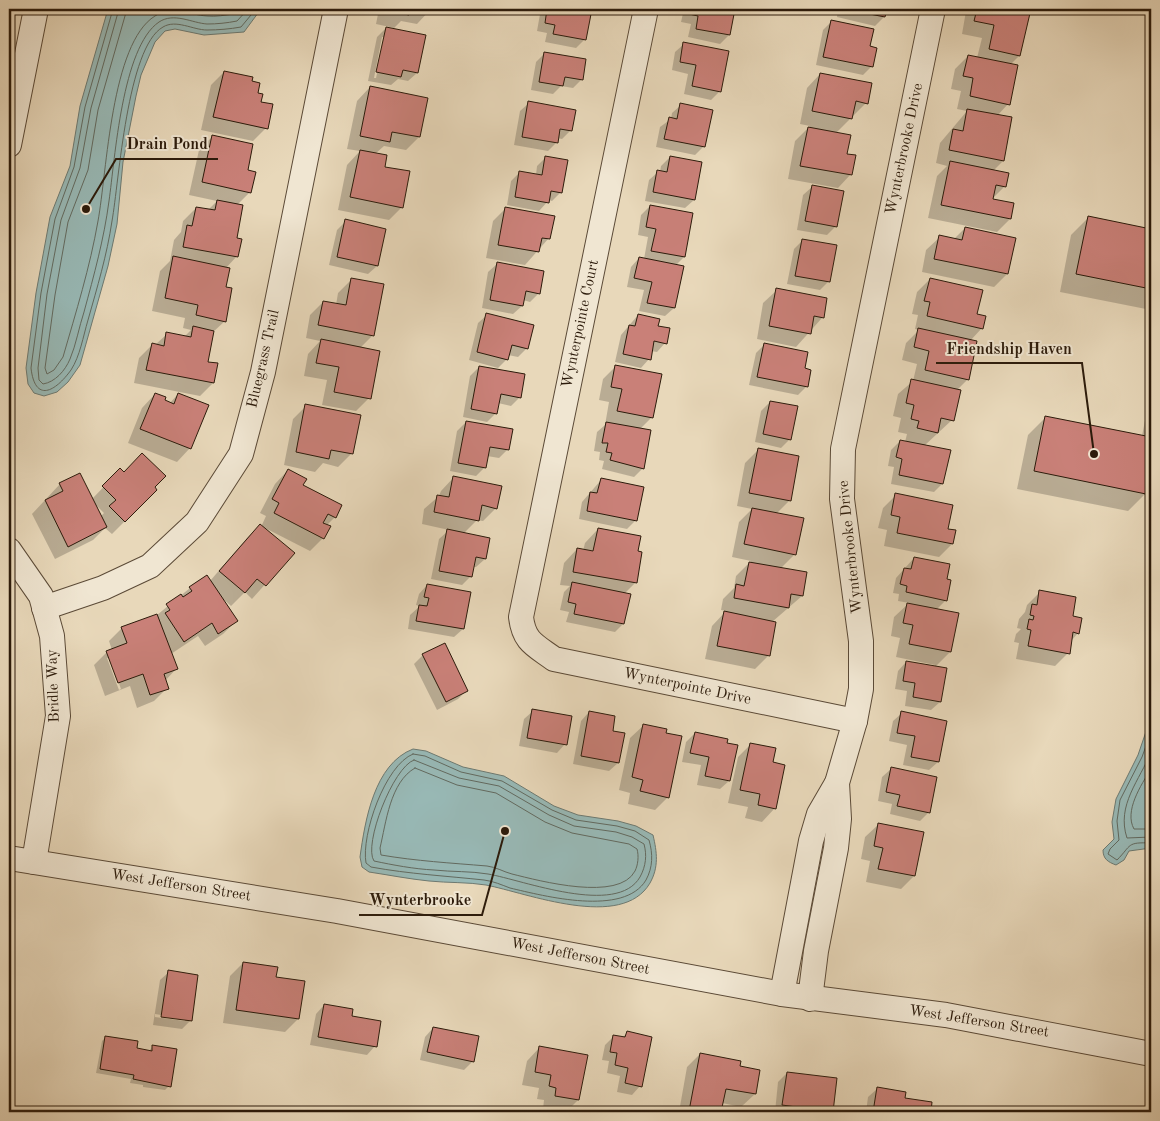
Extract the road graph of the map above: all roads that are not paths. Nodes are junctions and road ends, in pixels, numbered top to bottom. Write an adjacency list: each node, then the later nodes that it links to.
1 (36, 9): 5 (street)
2 (336, 9): 7 (street, Bluegrass Trail)
3 (646, 9): 8 (street, Wynterpointe Court)
4 (933, 9): 9 (street, Wynterbrooke Drive)
5 (9, 145)
6 (9, 550): 7 (street, Bridle Way)
7 (44, 608): 12 (street, Bridle Way)
8 (526, 638): 9 (street, Wynterpointe Drive)
9 (855, 721): 10 (street, Wynterbrooke Drive)
10 (837, 783): 13 (street); 14 (street, Wynterbrooke Drive)
11 (9, 858): 12 (street, West Jefferson Street)
12 (34, 862): 13 (street, West Jefferson Street)
13 (782, 994): 14 (street, West Jefferson Street)
14 (810, 999): 15 (street, West Jefferson Street)
15 (1151, 1054)

